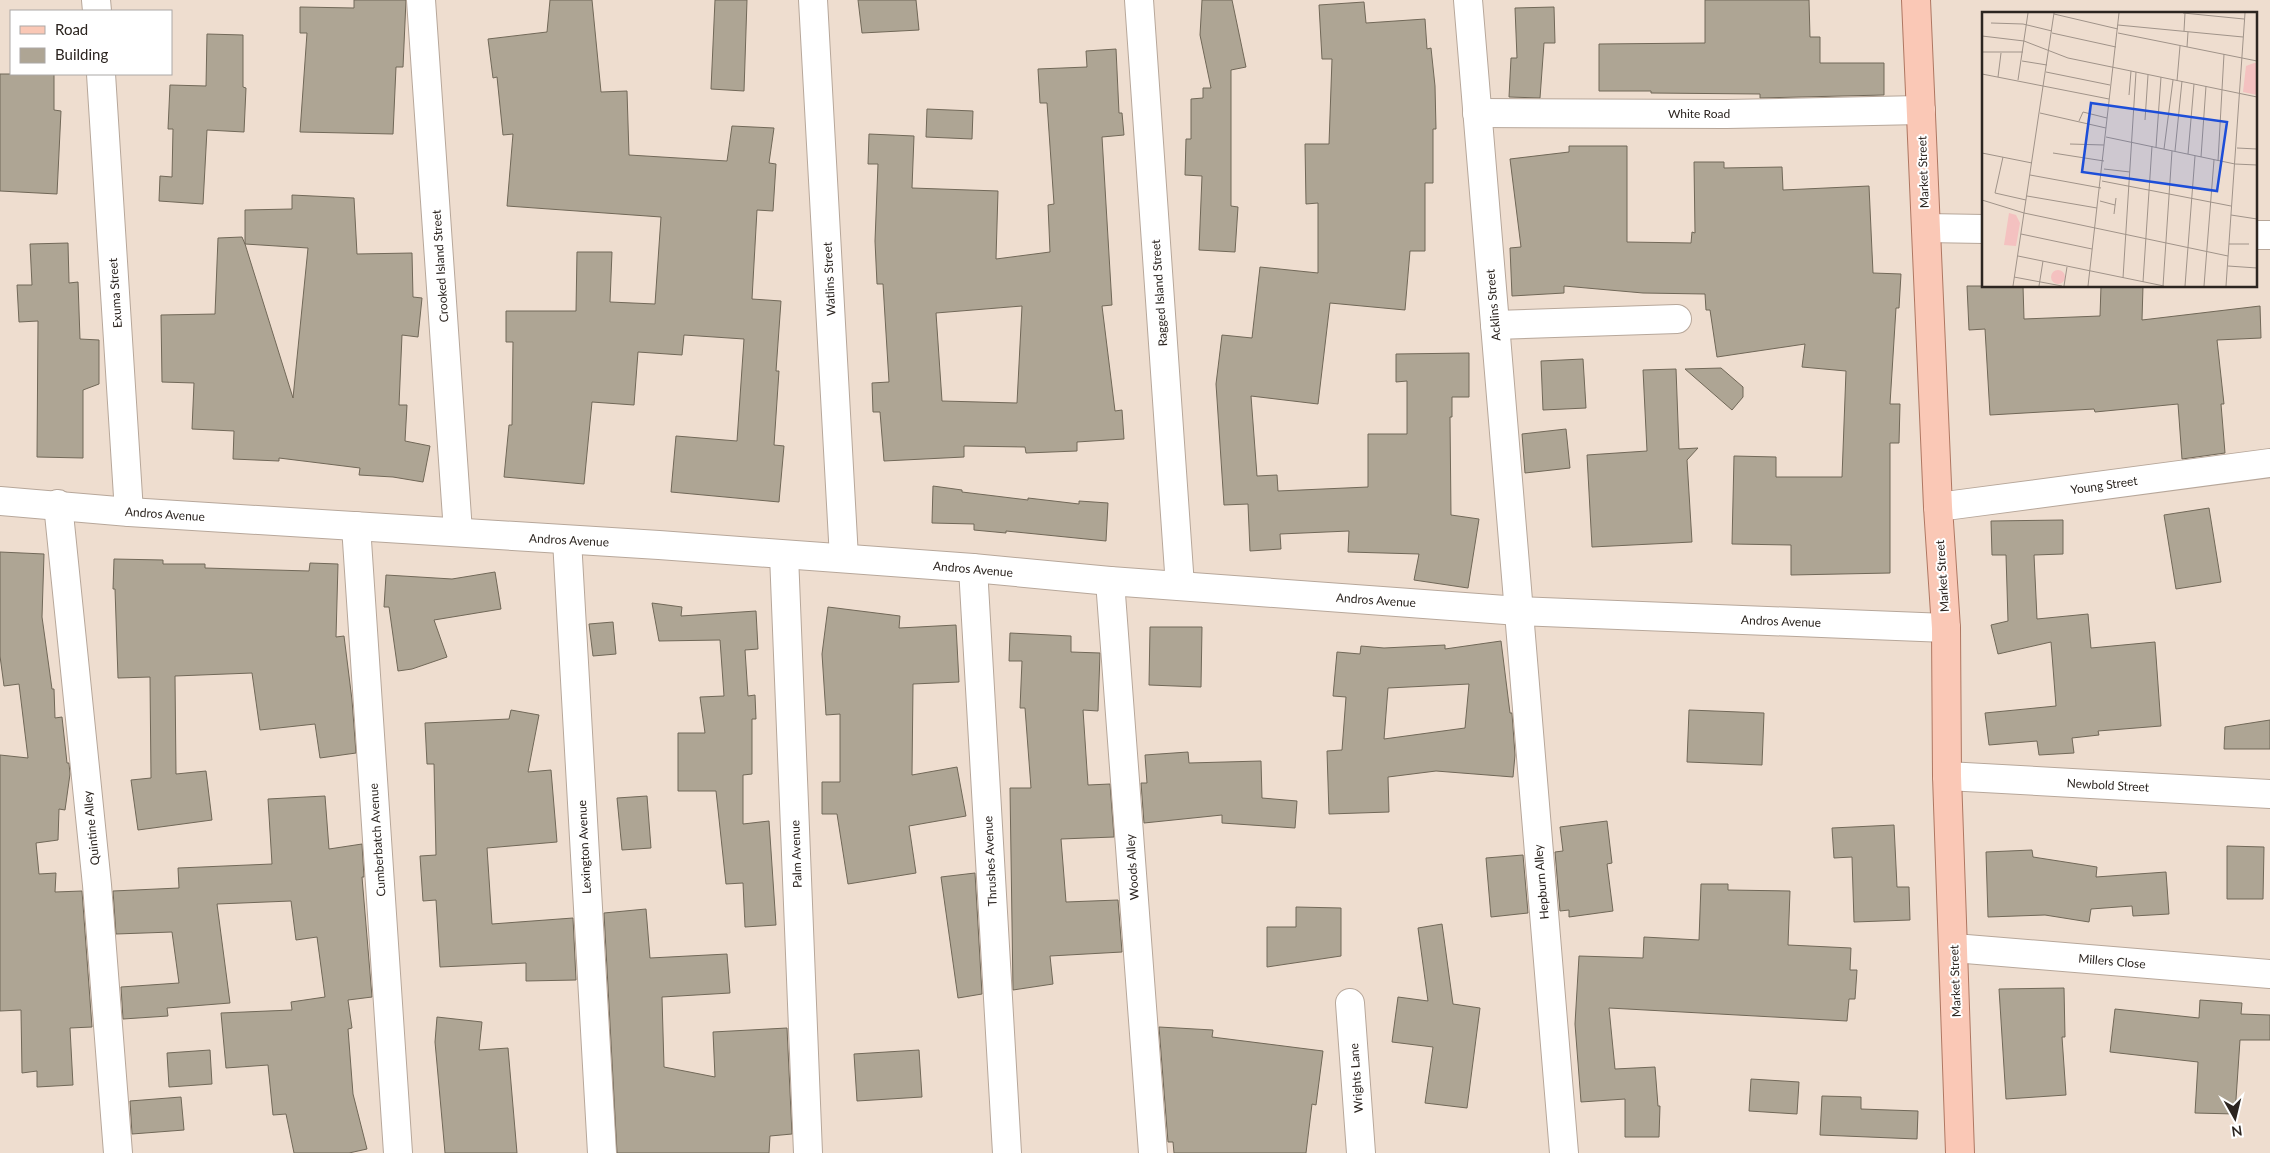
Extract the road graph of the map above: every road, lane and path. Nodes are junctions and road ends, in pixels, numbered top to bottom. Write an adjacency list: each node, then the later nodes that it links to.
1 (421, 0): 19 (street, Crooked Island Street)
2 (813, 0): 22 (street, Watlins Street)
3 (1139, 0): 25 (street, Ragged Island Street)
4 (1468, 0): 8 (street, Acklins Street)
5 (1916, 0): 7 (main road, Market Street)
6 (101, 75): 17 (street, Exuma Street)
7 (1921, 110): 8 (street, White Road); 9 (main road, Market Street)
8 (1477, 113): 12 (street, Acklins Street)
9 (1926, 228): 10 (street); 16 (main road, Market Street)
10 (1982, 229)
11 (1677, 319): 12 (street)
12 (1495, 325): 26 (street, Acklins Street)
13 (2270, 463): 16 (street, Young Street)
14 (0, 500): 15 (street, Andros Avenue)
15 (58, 504): 17 (street, Andros Avenue); 33 (street, Quintine Alley)
16 (1938, 507): 27 (main road, Market Street)
17 (129, 512): 18 (street, Andros Avenue)
18 (356, 526): 19 (street, Andros Avenue); 34 (street, Cumberbatch Avenue)
19 (458, 532): 20 (street, Andros Avenue)
20 (567, 540): 21 (street, Andros Avenue); 35 (street, Lexington Avenue)
21 (784, 555): 22 (street, Andros Avenue); 36 (street, Palm Avenue)
22 (844, 558): 23 (street, Andros Avenue)
23 (973, 568): 24 (street, Andros Avenue); 37 (street, Thrushes Avenue)
24 (1110, 581): 25 (street, Andros Avenue); 38 (street, Woods Alley)
25 (1180, 586): 26 (street, Andros Avenue)
26 (1519, 611): 27 (street, Andros Avenue); 40 (street, Hepburn Alley)
27 (1946, 628): 28 (main road, Market Street)
28 (1947, 776): 29 (street, Newbold Street); 30 (main road, Market Street)
29 (2270, 794)
30 (1954, 948): 31 (street, Millers Close); 41 (main road, Market Street)
31 (2270, 974)
32 (1350, 1003): 39 (street, Wrights Lane)
33 (118, 1153)
34 (398, 1153)
35 (602, 1153)
36 (808, 1153)
37 (1007, 1153)
38 (1153, 1153)
39 (1361, 1153)
40 (1564, 1153)
41 (1960, 1153)

